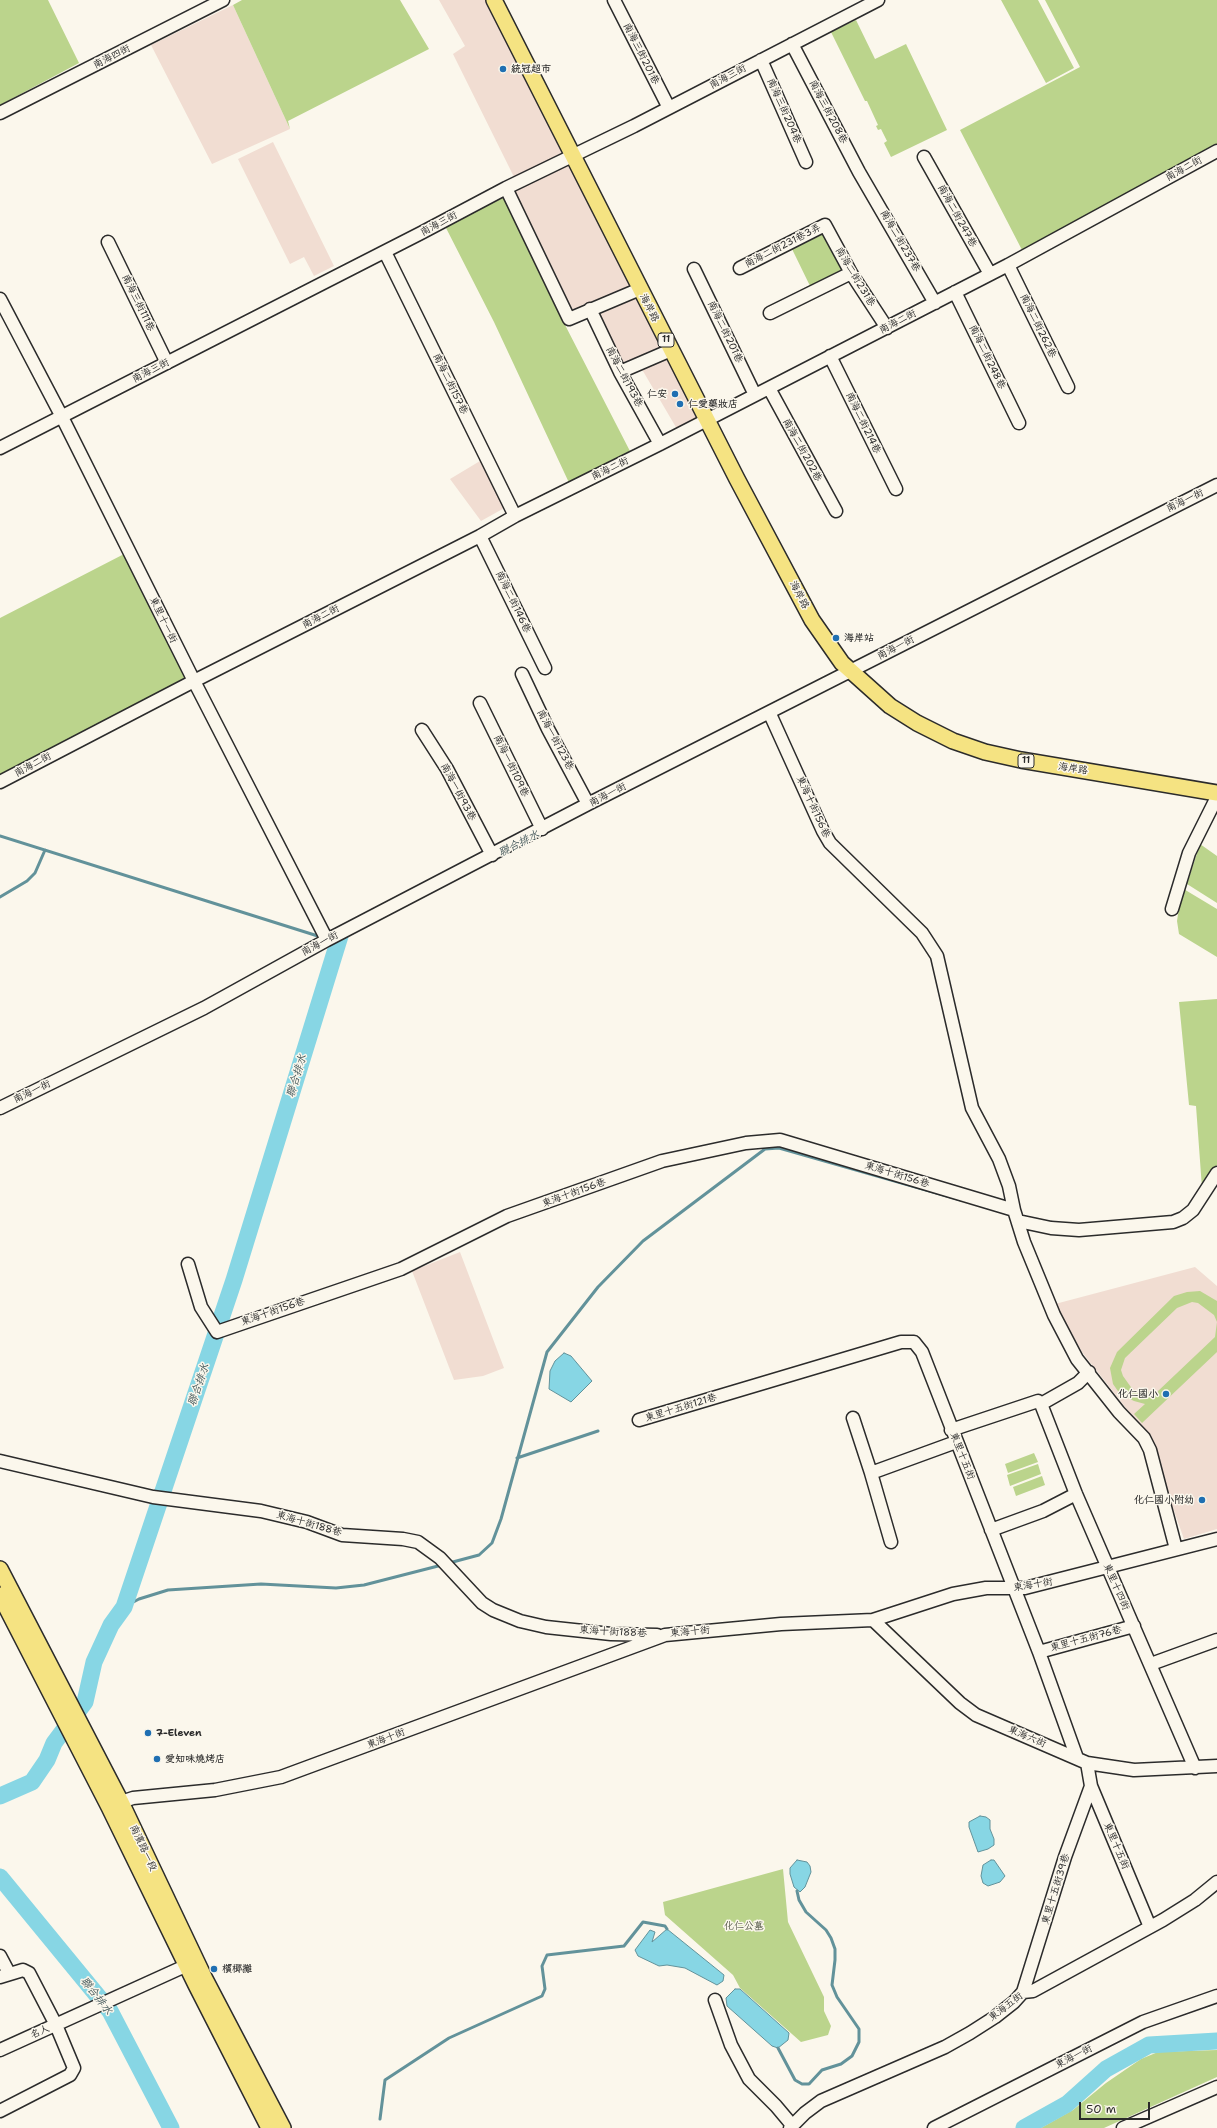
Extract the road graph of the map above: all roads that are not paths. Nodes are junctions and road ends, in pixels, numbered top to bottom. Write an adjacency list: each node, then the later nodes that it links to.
1 (223, 0): 9 (street, 南海四街)
2 (494, 0): 11 (main road, 海岸路 / 11)
3 (614, 0): 8 (street, 南海三街201巷)
4 (878, 0): 5 (street, 南海三街)
5 (858, 5): 6 (street, 南海三街)
6 (792, 44): 7 (street, 南海三街); 14 (street, 南海三街208巷)
7 (761, 60): 8 (street, 南海三街); 13 (street, 南海三街204巷)
8 (670, 108): 11 (street, 南海三街)
9 (0, 113)
10 (1217, 151): 19 (street, 南海二街)
11 (573, 156): 15 (street, 南海三街); 24 (main road, 海岸路 / 11)
12 (924, 157): 23 (street, 南海二街247巷)
13 (806, 162)
14 (865, 179): 27 (street, 南海二街237巷)
15 (506, 188): 18 (street, 南海三街); 28 (street)
16 (825, 225): 20 (street, 南海二街231巷3弄); 22 (street, 南海二街231巷)
17 (108, 242): 33 (street, 南海三街111巷)
18 (385, 252): 33 (street, 南海三街); 46 (street, 南海二街157巷)
19 (1008, 265): 23 (street, 南海二街); 35 (street, 南海二街262巷)
20 (740, 268)
21 (694, 269): 37 (street, 南海二街201巷)
22 (851, 273): 29 (street); 30 (street, 南海二街231巷)
23 (990, 274): 25 (street, 南海二街)
24 (640, 289): 28 (street); 31 (main road, 海岸路 / 11)
25 (955, 292): 27 (street, 南海二街); 40 (street, 南海二街248巷)
26 (0, 299): 38 (street, 東里十一街)
27 (935, 303): 30 (street, 南海二街)
28 (590, 309): 34 (street, 南海二街193巷)
29 (770, 313)
30 (886, 328): 32 (street, 南海二街)
31 (671, 350): 34 (street); 39 (main road, 海岸路 / 11)
32 (830, 356): 36 (street, 南海二街); 44 (street, 南海二街214巷)
33 (167, 363): 38 (street, 南海三街)
34 (620, 372): 41 (street, 南海二街193巷)
35 (1068, 387)
36 (769, 388): 37 (street, 南海二街); 45 (street, 南海二街202巷)
37 (755, 394): 39 (street, 南海二街)
38 (62, 416): 42 (street, 南海三街); 51 (street, 東里十一街)
39 (708, 419): 41 (street, 南海二街); 49 (main road, 海岸路 / 11)
40 (1019, 423)
41 (660, 444): 46 (street, 南海二街)
42 (0, 448)
43 (1217, 485): 49 (street, 南海一街)
44 (896, 489)
45 (836, 511)
46 (515, 516): 47 (street, 南海二街)
47 (480, 536): 48 (street, 南海二街146巷); 51 (street, 南海二街)
48 (545, 668)
49 (854, 673): 53 (street, 南海一街); 56 (main road, 海岸路 / 11)
50 (522, 674): 58 (street, 南海一街123巷)
51 (194, 681): 55 (street, 南海二街); 62 (street, 東里十一街)
52 (480, 703): 59 (street, 南海一街109巷)
53 (770, 714): 58 (street, 南海一街); 65 (street, 東海十街156巷)
54 (422, 730): 60 (street, 南海一街93巷)
55 (0, 782)
56 (1217, 793)
57 (1217, 797): 61 (street)
58 (588, 804): 59 (street, 南海一街)
59 (542, 829): 60 (street, 南海一街)
60 (492, 855): 62 (street, 南海一街)
61 (1172, 909)
62 (327, 940): 63 (street, 南海一街)
63 (0, 1108)
64 (1217, 1173): 65 (street)
65 (1016, 1216): 66 (street, 東海十街156巷); 67 (street, 東海十街156巷)
66 (188, 1264)
67 (1089, 1372): 69 (street); 80 (street, 東海十街156巷)
68 (723, 1395): 71 (street, 東里十五街121巷); 72 (street, 東里十五街)
69 (1041, 1404): 72 (street); 76 (street, 東里十四街)
70 (853, 1418): 75 (street)
71 (640, 1420)
72 (951, 1430): 73 (street, 東里十五街)
73 (956, 1442): 75 (street); 77 (street, 東里十五街)
74 (0, 1461): 87 (street, 東海十街188巷)
75 (871, 1473): 79 (street)
76 (1076, 1494): 77 (street); 81 (street, 東里十四街)
77 (991, 1530): 83 (street, 東里十五街)
78 (1217, 1539): 80 (street, 東海十街)
79 (891, 1542)
80 (1176, 1549): 81 (street, 東海十街)
81 (1108, 1568): 83 (street, 東海十街); 86 (street, 東里十四街)
82 (0, 1569): 95 (main road, 南濱路一段)
83 (1013, 1589): 85 (street, 東海十街); 89 (street, 東里十五街)
84 (0, 1595): 95 (main road, 南濱路一段)
85 (873, 1620): 87 (street, 東海十街); 91 (street, 東海六街)
86 (1134, 1626): 89 (street, 東里十五街76巷); 90 (street, 東里十四街)
87 (664, 1635): 95 (street, 東海十街)
88 (1217, 1640): 90 (street)
89 (1038, 1652): 91 (street, 東里十五街)
90 (1151, 1664): 93 (street, 東里十四街)
91 (1082, 1761): 93 (street, 東海六街); 94 (street, 東里十五街)
92 (1216, 1766): 93 (street, 東海六街)
93 (1195, 1768)
94 (1091, 1786): 97 (street, 東里十五街); 101 (street, 東里十五街39巷)
95 (115, 1804): 99 (main road, 南濱路一段)
96 (1217, 1882): 97 (street, 東海五街)
97 (1150, 1927): 101 (street, 東海五街)
98 (0, 1956): 100 (street)
99 (192, 1964): 104 (street, 名人); 109 (main road, 南濱路一段); 110 (main road, 南濱路一段)
100 (4, 1975): 104 (street)
101 (1024, 1992): 108 (street, 東海五街)
102 (1217, 1996): 111 (street, 東海一街)
103 (715, 2000): 108 (street, 東海五街)
104 (56, 2025): 105 (street, 名人); 107 (street)
105 (0, 2050)
106 (1217, 2087): 112 (street)
107 (0, 2111)
108 (791, 2127)
109 (269, 2128)
110 (283, 2128)
111 (934, 2128)
112 (1123, 2128)

